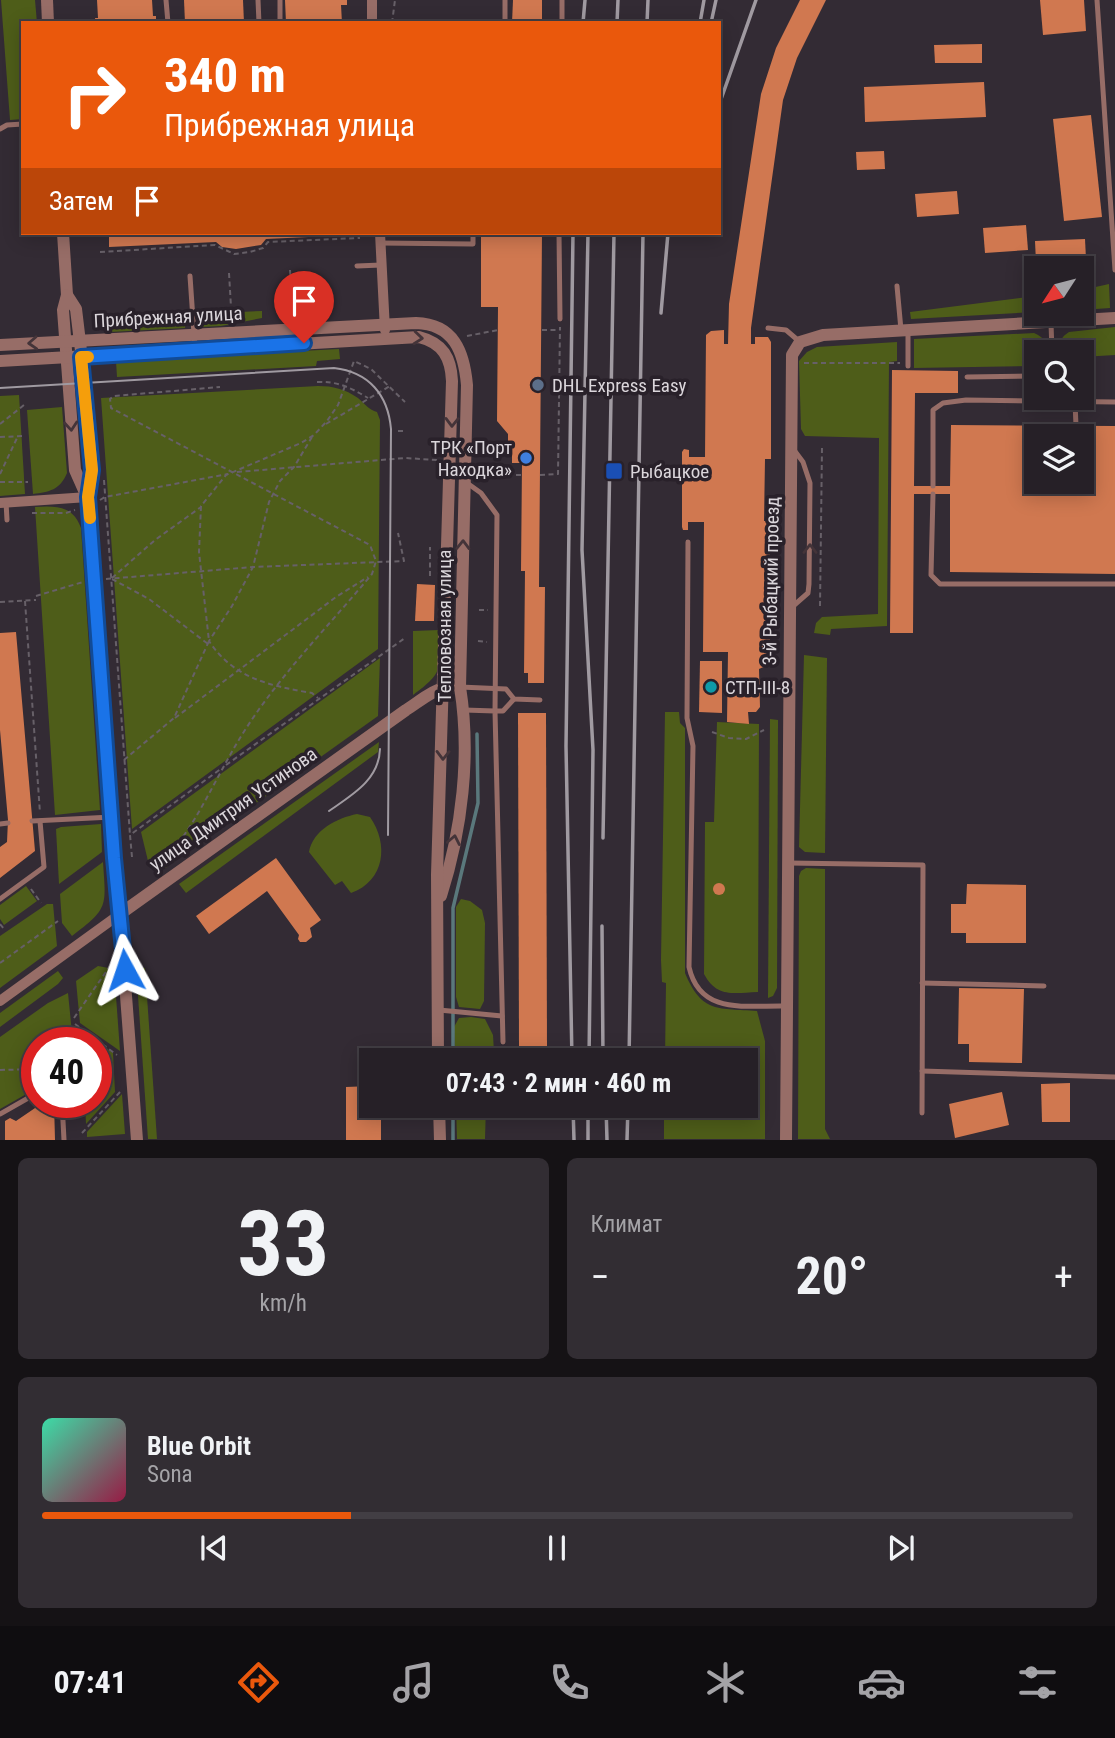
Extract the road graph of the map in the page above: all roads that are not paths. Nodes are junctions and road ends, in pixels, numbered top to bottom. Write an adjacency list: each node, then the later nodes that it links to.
1 (47, 0): 9 (street)
2 (166, 0): 10 (lane)
3 (258, 0): 11 (lane)
4 (280, 0): 12 (lane)
5 (372, 0): 13 (street)
6 (505, 0): 14 (lane)
7 (562, 0): 15 (lane)
8 (1097, 0): 24 (lane)
9 (48, 21)
10 (168, 21)
11 (259, 21)
12 (280, 21)
13 (372, 21)
14 (505, 21)
15 (562, 21)
16 (21, 124): 17 (lane)
17 (0, 129)
18 (63, 235): 27 (street)
19 (473, 235): 21 (lane)
20 (559, 235): 29 (lane)
21 (380, 238): 22 (street)
22 (381, 265): 23 (lane); 32 (street)
23 (357, 266)
24 (1115, 270)
25 (190, 276): 38 (lane)
26 (897, 286): 34 (lane)
27 (67, 295): 36 (street); 37 (street)
28 (1115, 318): 30 (street)
29 (560, 319)
30 (1094, 319)
31 (1024, 323): 34 (street)
32 (385, 325): 35 (street); 38 (street, Прибрежная улица); 40 (street, Прибрежная улица)
33 (768, 328): 39 (lane)
34 (905, 330): 39 (street); 46 (lane)
35 (385, 339): 38 (street, Прибрежная улица); 42 (street, Прибрежная улица, one-way to 42)
36 (65, 341): 37 (street, Прибрежная улица); 41 (street, Прибрежная улица, one-way to 41); 44 (street)
37 (79, 341): 38 (street, Прибрежная улица); 43 (street)
38 (195, 342): 43 (street, Прибрежная улица)
39 (800, 342): 52 (street, 3-й Рыбацкий проезд)
40 (456, 344): 53 (street, Тепловозная улица)
41 (0, 345)
42 (446, 355): 62 (street, Тепловозная улица, one-way to 62)
43 (81, 357): 44 (street, Прибрежная улица); 56 (street)
44 (66, 358): 45 (street, Прибрежная улица); 56 (street, one-way to 56)
45 (0, 361)
46 (908, 364)
47 (1024, 376): 48 (lane)
48 (967, 377)
49 (1024, 401): 54 (lane)
50 (1094, 402): 51 (lane)
51 (1115, 402)
52 (791, 446): 61 (street, 3-й Рыбацкий проезд); 61 (lane, one-way to 52)
53 (464, 481): 63 (street, Тепловозная улица, one-way to 53); 64 (lane)
54 (933, 486)
55 (933, 494): 60 (lane)
56 (88, 497): 57 (street); 69 (street)
57 (3, 502): 58 (lane)
58 (7, 520)
59 (688, 542): 81 (lane)
60 (1115, 584)
61 (790, 609): 74 (street, 3-й Рыбацкий проезд)
62 (445, 687): 63 (street); 76 (street, Тепловозная улица, one-way to 76); 77 (street, улица Дмитрия Устинова)
63 (460, 687): 64 (lane); 67 (street, Тепловозная улица)
64 (495, 688): 65 (lane); 68 (lane)
65 (514, 699): 66 (lane); 68 (lane)
66 (540, 700)
67 (464, 710): 68 (lane); 76 (street, Тепловозная улица, one-way to 67)
68 (495, 711): 83 (lane)
69 (111, 817): 71 (lane); 77 (street)
70 (32, 821): 71 (lane)
71 (40, 821): 75 (lane)
72 (8, 823): 73 (lane)
73 (0, 824)
74 (787, 863): 78 (lane); 81 (street, 3-й Рыбацкий проезд)
75 (0, 899)
76 (438, 906): 82 (street, Тепловозная улица)
77 (120, 914): 80 (street, улица Дмитрия Устинова); 94 (street)
78 (922, 983): 79 (lane); 86 (lane)
79 (1044, 986)
80 (0, 1001)
81 (786, 1006): 96 (street, 3-й Рыбацкий проезд)
82 (443, 1010): 83 (lane); 85 (street, Тепловозная улица)
83 (502, 1016): 84 (lane)
84 (503, 1042)
85 (439, 1048)
86 (922, 1071): 87 (lane); 89 (lane)
87 (1115, 1077)
88 (21, 1102): 90 (lane)
89 (922, 1113)
90 (0, 1114)
91 (63, 1118): 93 (lane)
92 (439, 1118): 95 (street)
93 (64, 1139)
94 (137, 1139)
95 (440, 1139)
96 (786, 1139)

